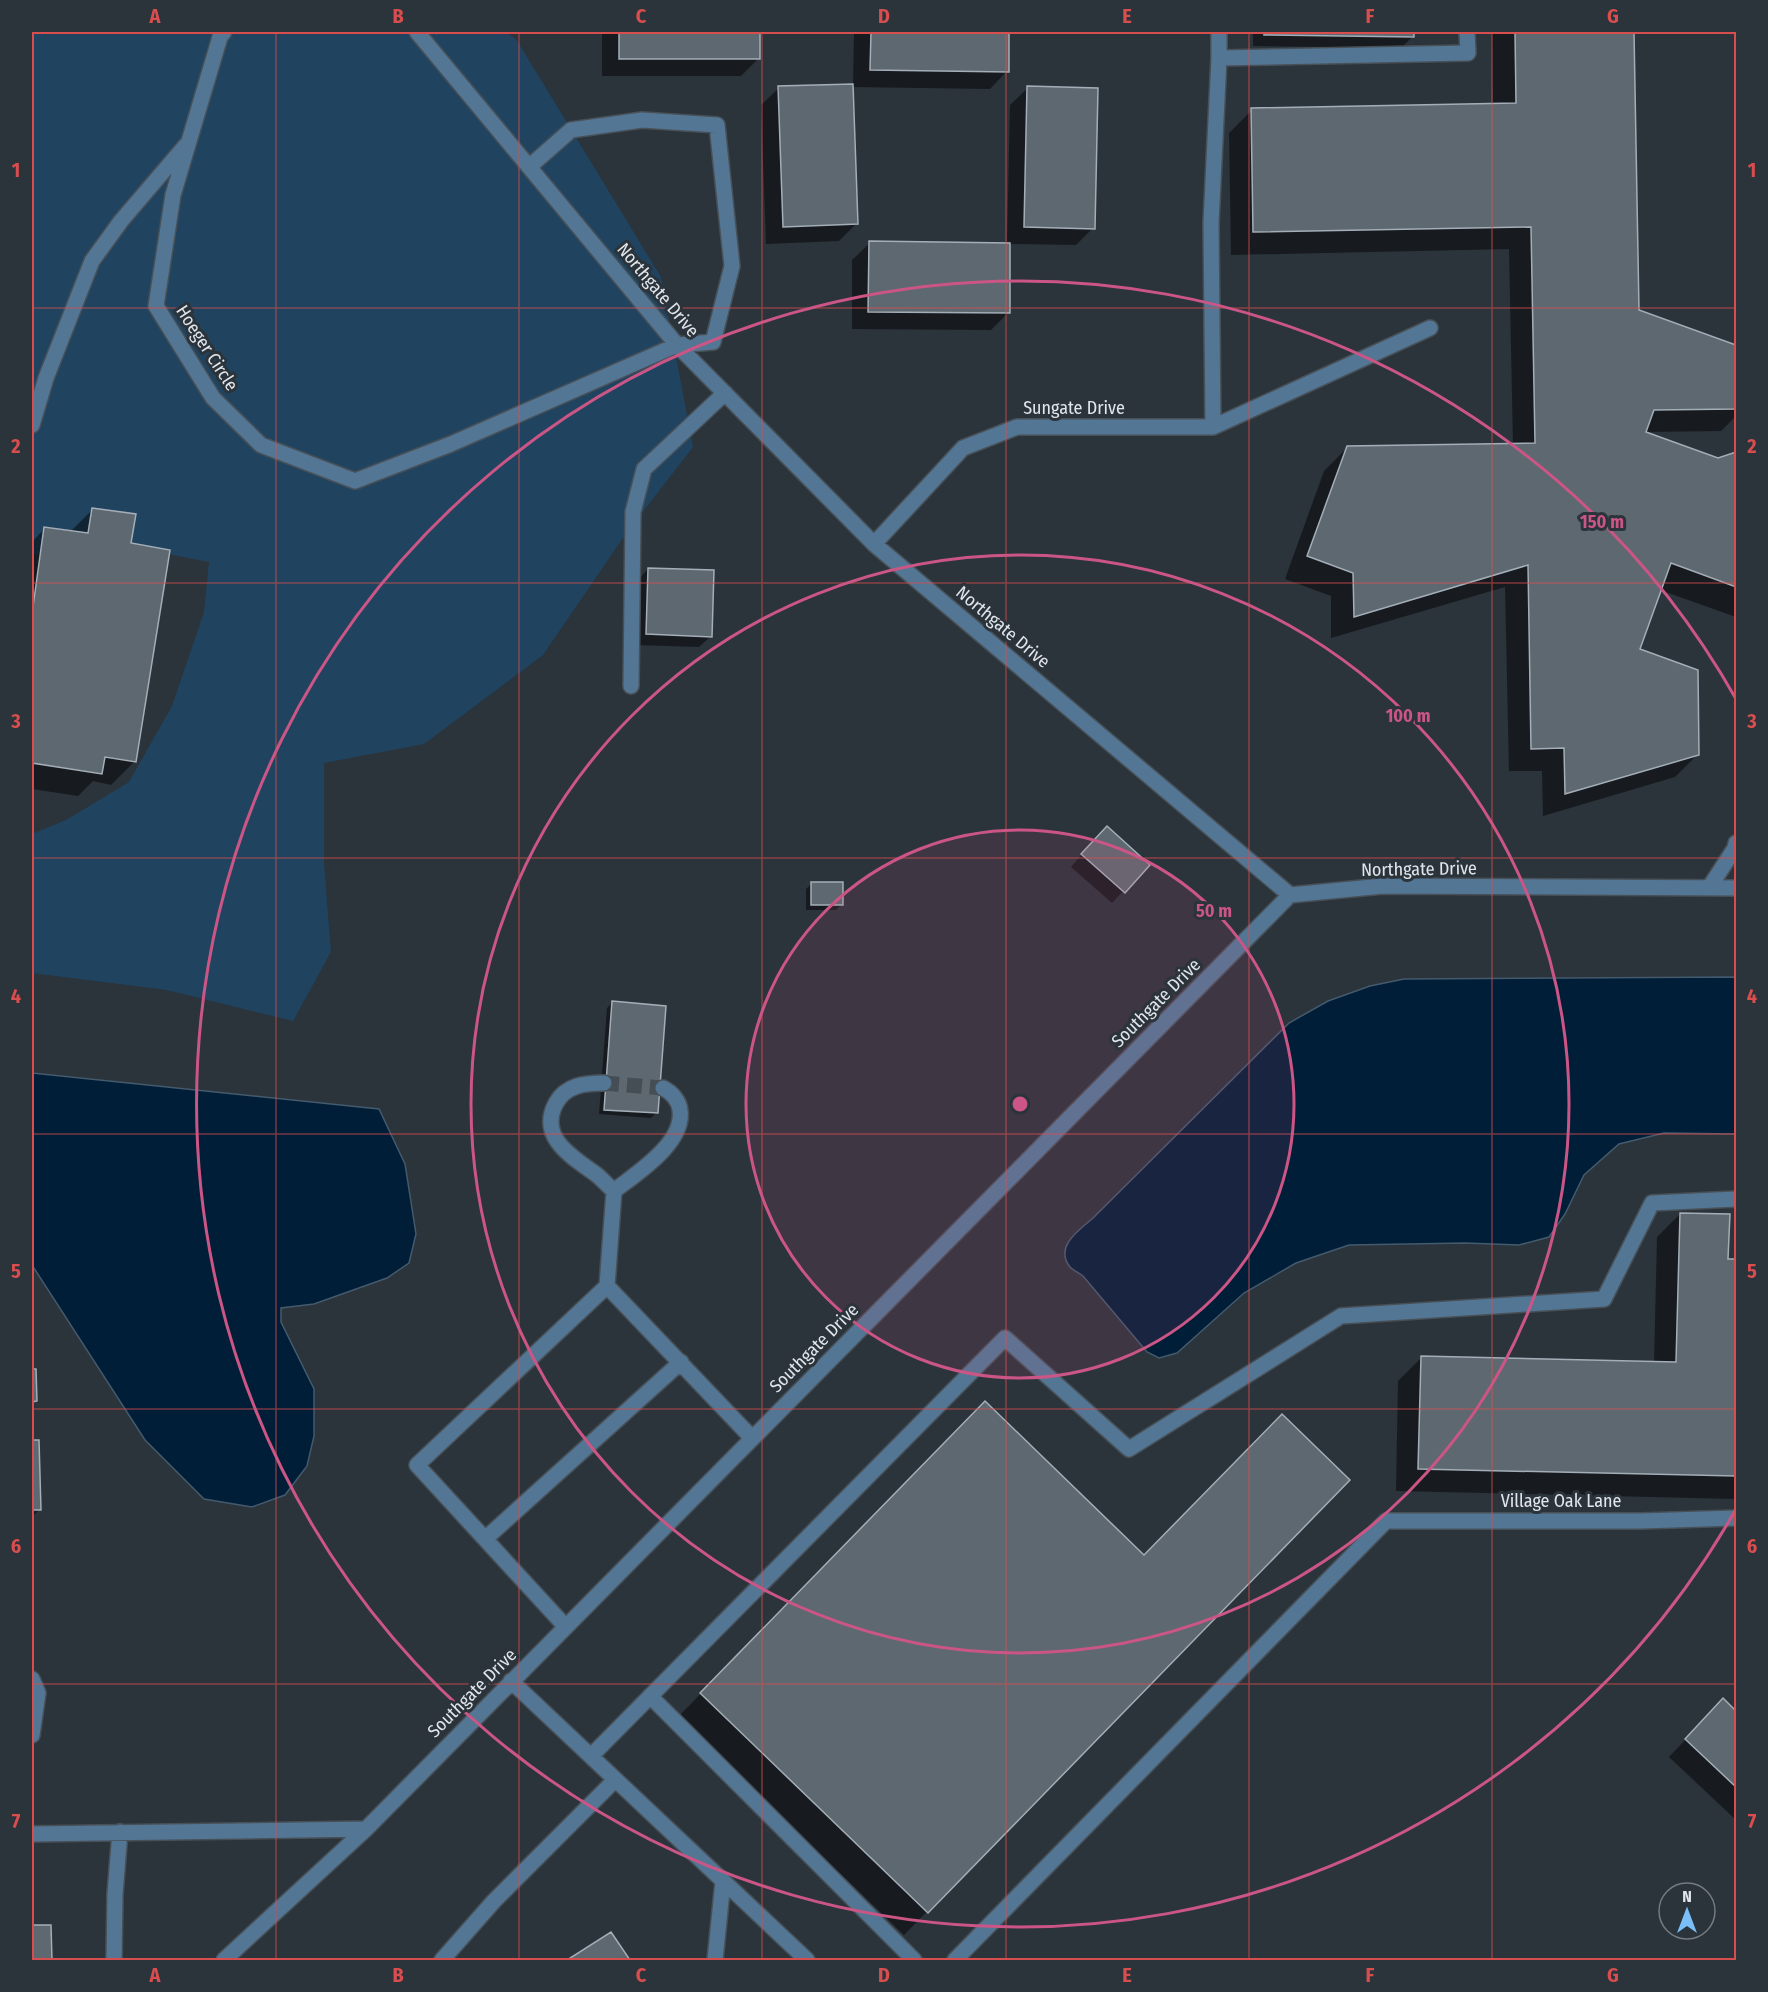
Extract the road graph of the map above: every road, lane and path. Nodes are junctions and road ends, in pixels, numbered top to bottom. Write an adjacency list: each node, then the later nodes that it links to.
1 (224, 32): 6 (street, Hoeger Circle)
2 (417, 32): 7 (street, Northgate Drive)
3 (1219, 32): 5 (street)
4 (1467, 32): 5 (street)
5 (1219, 58): 12 (street)
6 (190, 140): 9 (street, Hoeger Circle); 11 (street)
7 (529, 167): 9 (street, Northgate Drive); 9 (street, Hoeger Circle)
8 (1430, 328): 12 (street, Sungate Drive)
9 (677, 345): 10 (street, Northgate Drive)
10 (725, 393): 13 (street, Northgate Drive); 14 (street)
11 (32, 425)
12 (1213, 427): 13 (street, Sungate Drive)
13 (874, 544): 18 (street, Northgate Drive)
14 (631, 686)
15 (1737, 843): 16 (street)
16 (1709, 888): 17 (street, Northgate Drive); 18 (street, Northgate Drive)
17 (1737, 888)
18 (1290, 895): 25 (street, Southgate Drive)
19 (604, 1083): 21 (street)
20 (663, 1088): 21 (street)
21 (614, 1191): 23 (street)
22 (1737, 1199): 31 (street)
23 (607, 1286): 24 (street); 27 (street)
24 (681, 1362): 25 (street); 27 (street)
25 (752, 1438): 28 (street, Southgate Drive)
26 (1737, 1518): 45 (street, Village Oak Lane)
27 (485, 1539): 28 (street)
28 (565, 1626): 30 (street, Southgate Drive)
29 (32, 1679): 32 (street)
30 (511, 1681): 33 (street); 35 (street, Southgate Drive)
31 (650, 1696): 33 (street); 44 (street)
32 (32, 1735)
33 (591, 1756): 34 (street)
34 (615, 1779): 38 (street); 41 (street)
35 (366, 1829): 36 (street); 40 (street, Southgate Drive)
36 (120, 1832): 37 (street); 39 (street)
37 (32, 1834)
38 (723, 1881): 42 (street); 43 (street)
39 (114, 1960)
40 (224, 1960)
41 (442, 1960)
42 (715, 1960)
43 (807, 1960)
44 (914, 1960)
45 (955, 1960)

